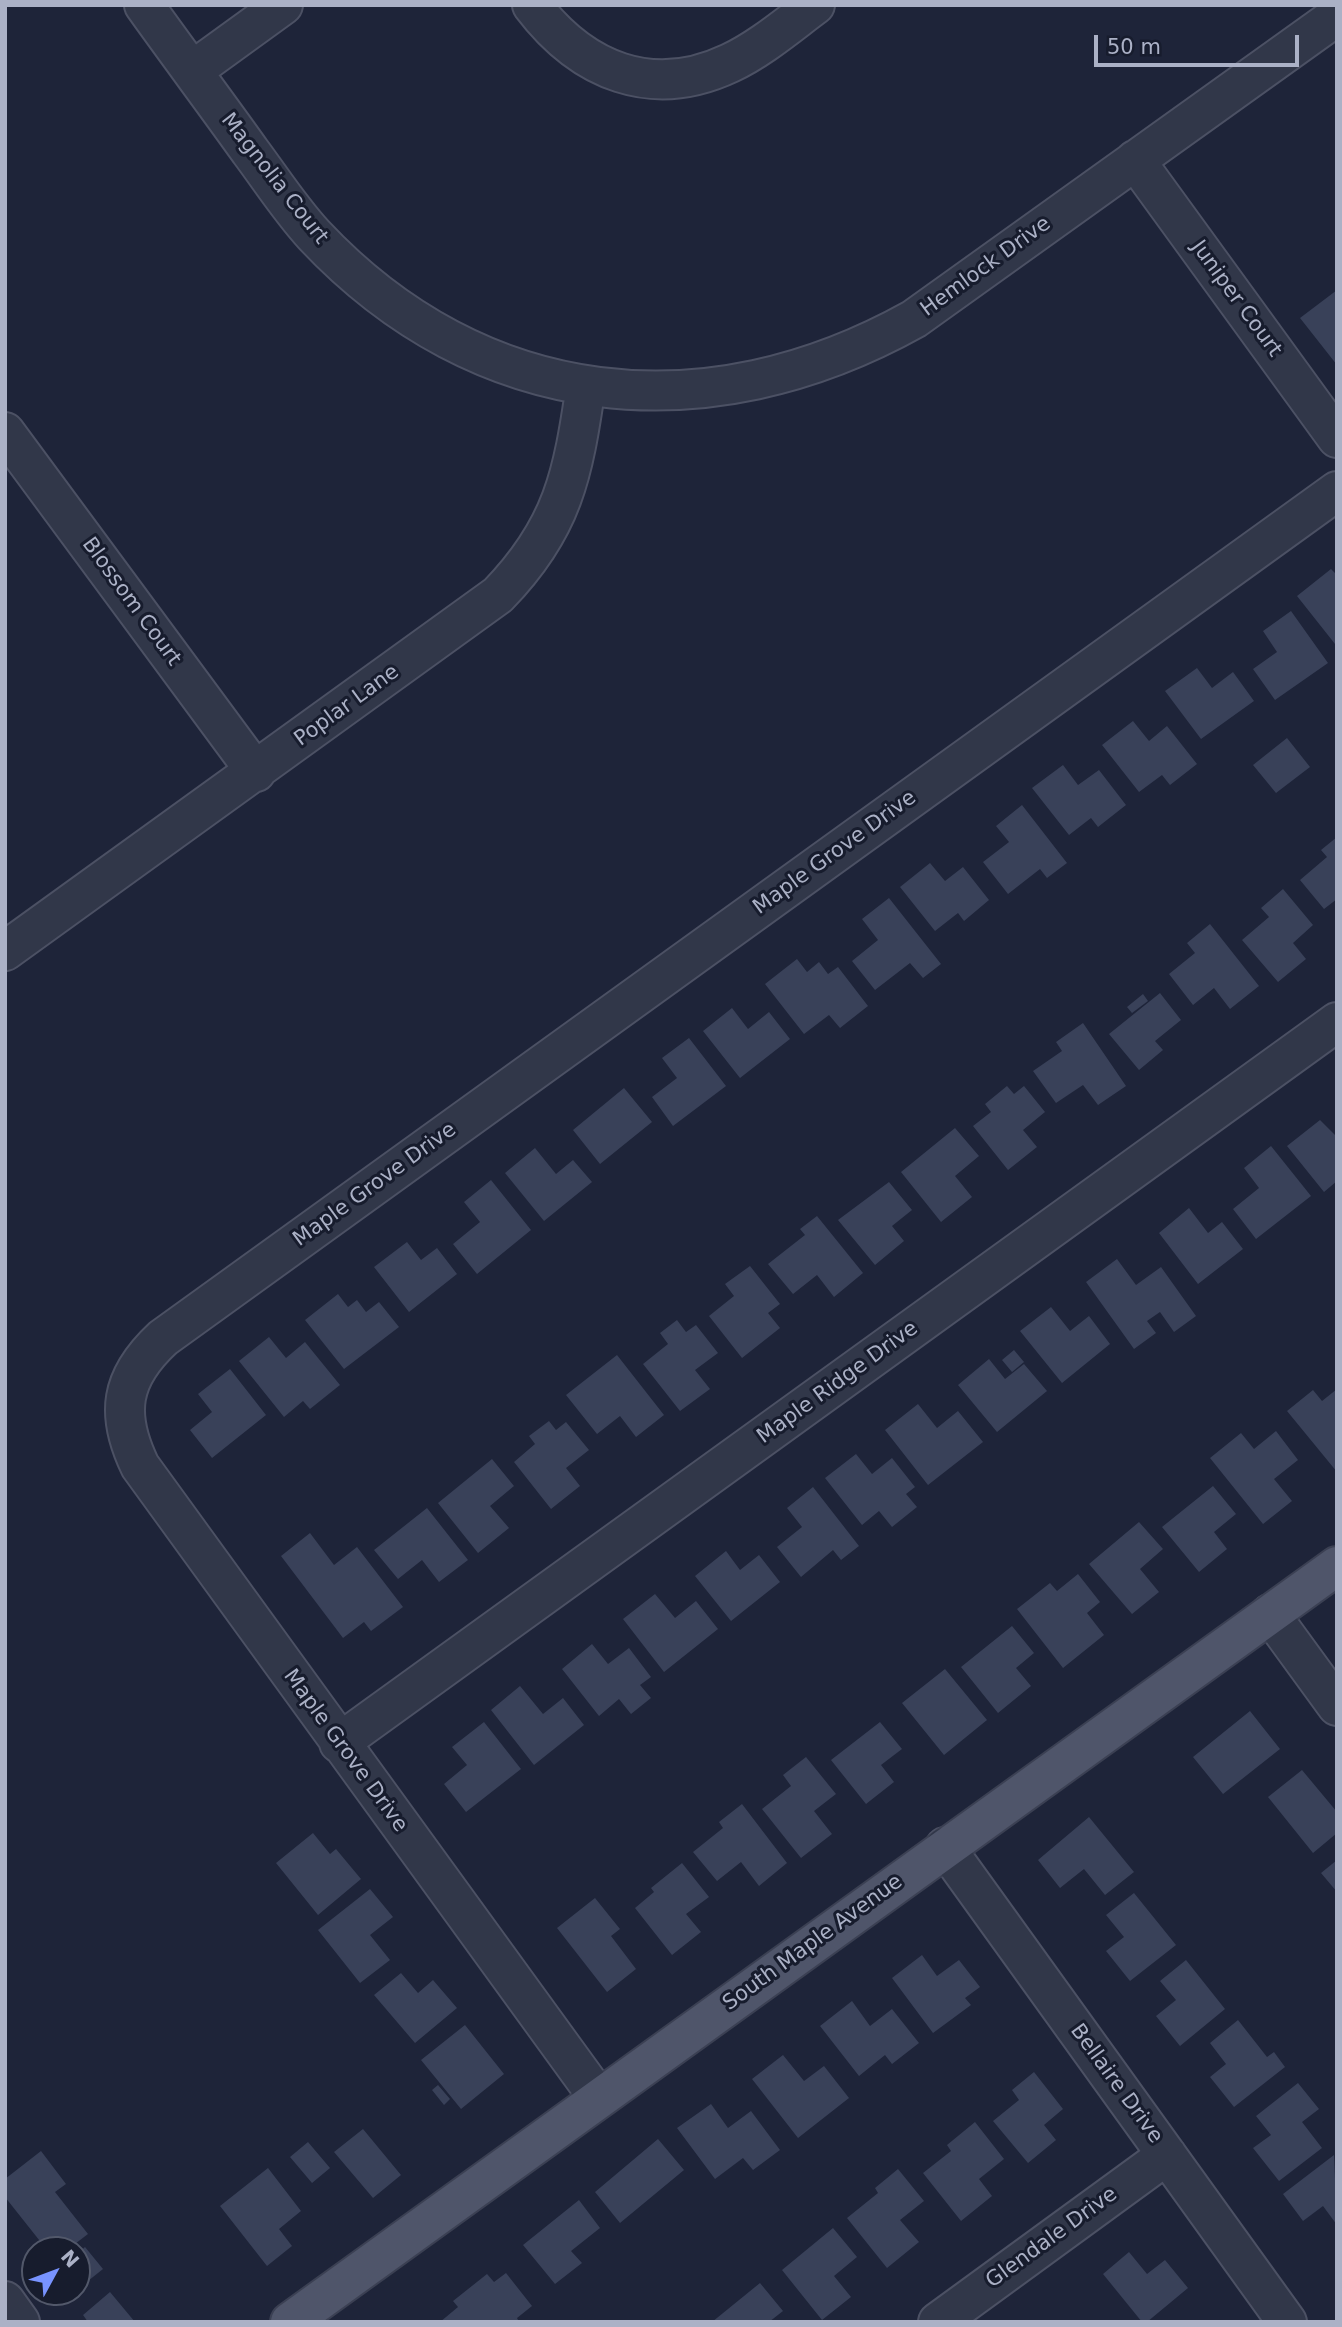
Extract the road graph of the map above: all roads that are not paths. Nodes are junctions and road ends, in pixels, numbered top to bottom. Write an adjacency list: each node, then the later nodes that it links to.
1 (144, 5): 6 (street, Magnolia Court)
2 (283, 5): 6 (street)
3 (532, 5): 4 (street)
4 (815, 5)
5 (1337, 16): 7 (street, Hemlock Drive)
6 (192, 71): 8 (street, Magnolia Court)
7 (1135, 160): 8 (street, Hemlock Drive); 10 (street, Juniper Court)
8 (586, 385): 12 (street, Poplar Lane)
9 (5, 432): 12 (street, Blossom Court)
10 (1337, 438)
11 (1337, 491): 18 (street, Maple Grove Drive)
12 (256, 772): 13 (street, Poplar Lane)
13 (5, 951)
14 (1337, 1022): 18 (street, Maple Ridge Drive)
15 (1337, 1566): 16 (main road, South Maple Avenue)
16 (1270, 1614): 17 (street); 19 (main road, South Maple Avenue)
17 (1337, 1706)
18 (339, 1743): 20 (street, Maple Grove Drive)
19 (945, 1847): 20 (main road, South Maple Avenue); 21 (street, Bellaire Drive)
20 (598, 2097): 24 (main road, South Maple Avenue)
21 (1167, 2155): 25 (street, Glendale Drive); 26 (street, Bellaire Drive)
22 (5, 2301): 23 (street)
23 (20, 2322)
24 (290, 2322)
25 (938, 2322)
26 (1287, 2322)

